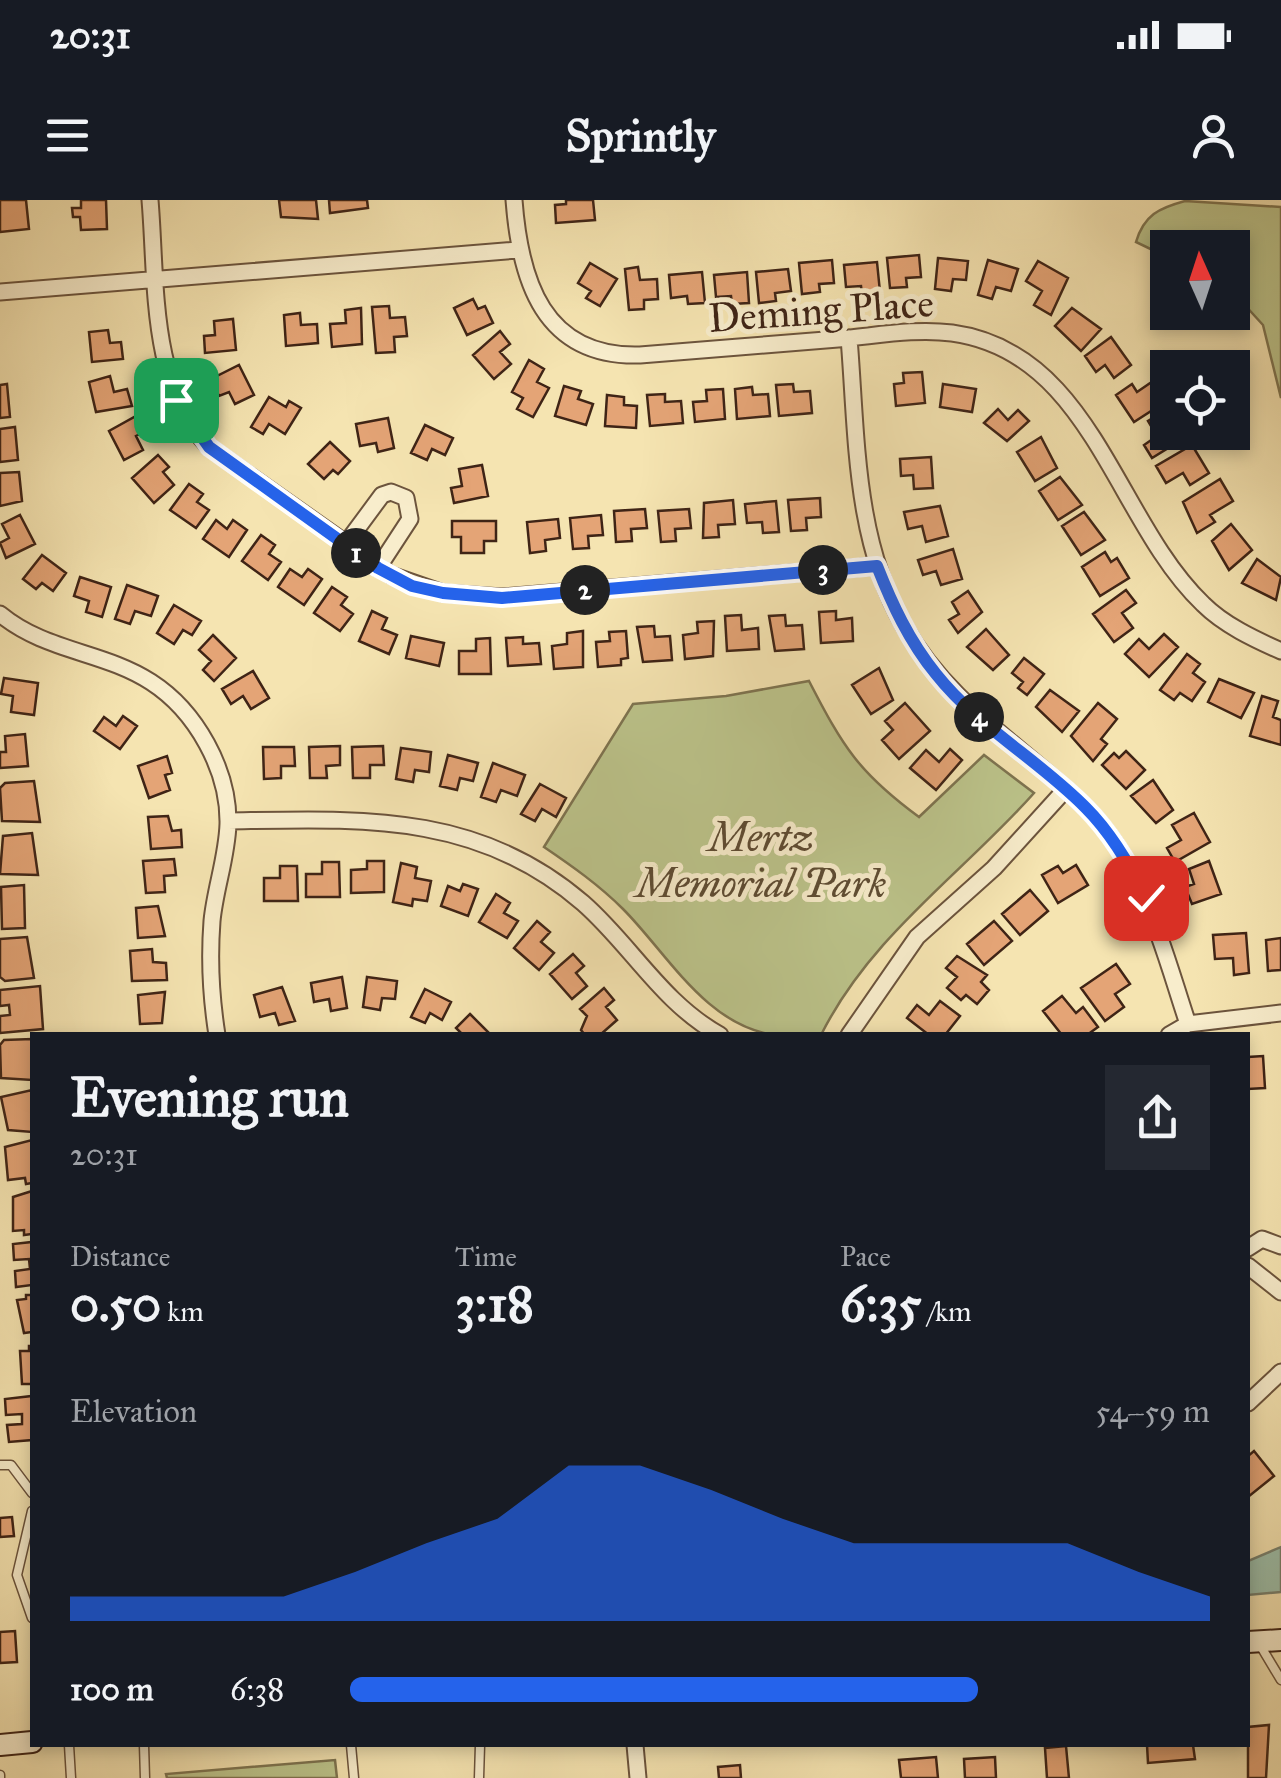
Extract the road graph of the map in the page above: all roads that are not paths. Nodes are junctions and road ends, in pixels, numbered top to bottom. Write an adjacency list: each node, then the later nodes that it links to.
1 (150, 200): 4 (street)
2 (514, 200): 3 (street, Deming Place)
3 (518, 250): 4 (street); 6 (street, Deming Place)
4 (158, 279): 5 (street); 7 (street)
5 (0, 292)
6 (849, 338): 8 (street); 11 (street, Deming Place)
7 (344, 544): 9 (street); 9 (street)
8 (877, 566): 9 (street); 12 (street)
9 (378, 568)
10 (0, 614): 13 (street)
11 (1281, 651)
12 (1064, 791): 15 (street); 18 (street)
13 (228, 820): 16 (street); 17 (street)
14 (1281, 1013): 15 (street)
15 (1188, 1024): 19 (street)
16 (217, 1032)
17 (716, 1032)
18 (851, 1032)
19 (1174, 1032)
20 (1281, 1246): 21 (street)
21 (1250, 1247)
22 (1250, 1268): 23 (street)
23 (1281, 1292)
24 (1281, 1372): 25 (street)
25 (1250, 1400)
26 (0, 1465): 27 (lane)
27 (30, 1490)
28 (30, 1520): 29 (lane)
29 (30, 1612)
30 (1281, 1640): 31 (main road)
31 (1253, 1642): 32 (lane)
32 (1281, 1680)
33 (30, 1742): 34 (main road)
34 (0, 1744)
35 (69, 1747): 40 (lane)
36 (144, 1747): 41 (lane)
37 (351, 1747): 42 (lane)
38 (480, 1747): 43 (lane)
39 (636, 1747): 44 (street)
40 (71, 1778)
41 (145, 1778)
42 (354, 1778)
43 (479, 1778)
44 (638, 1778)

